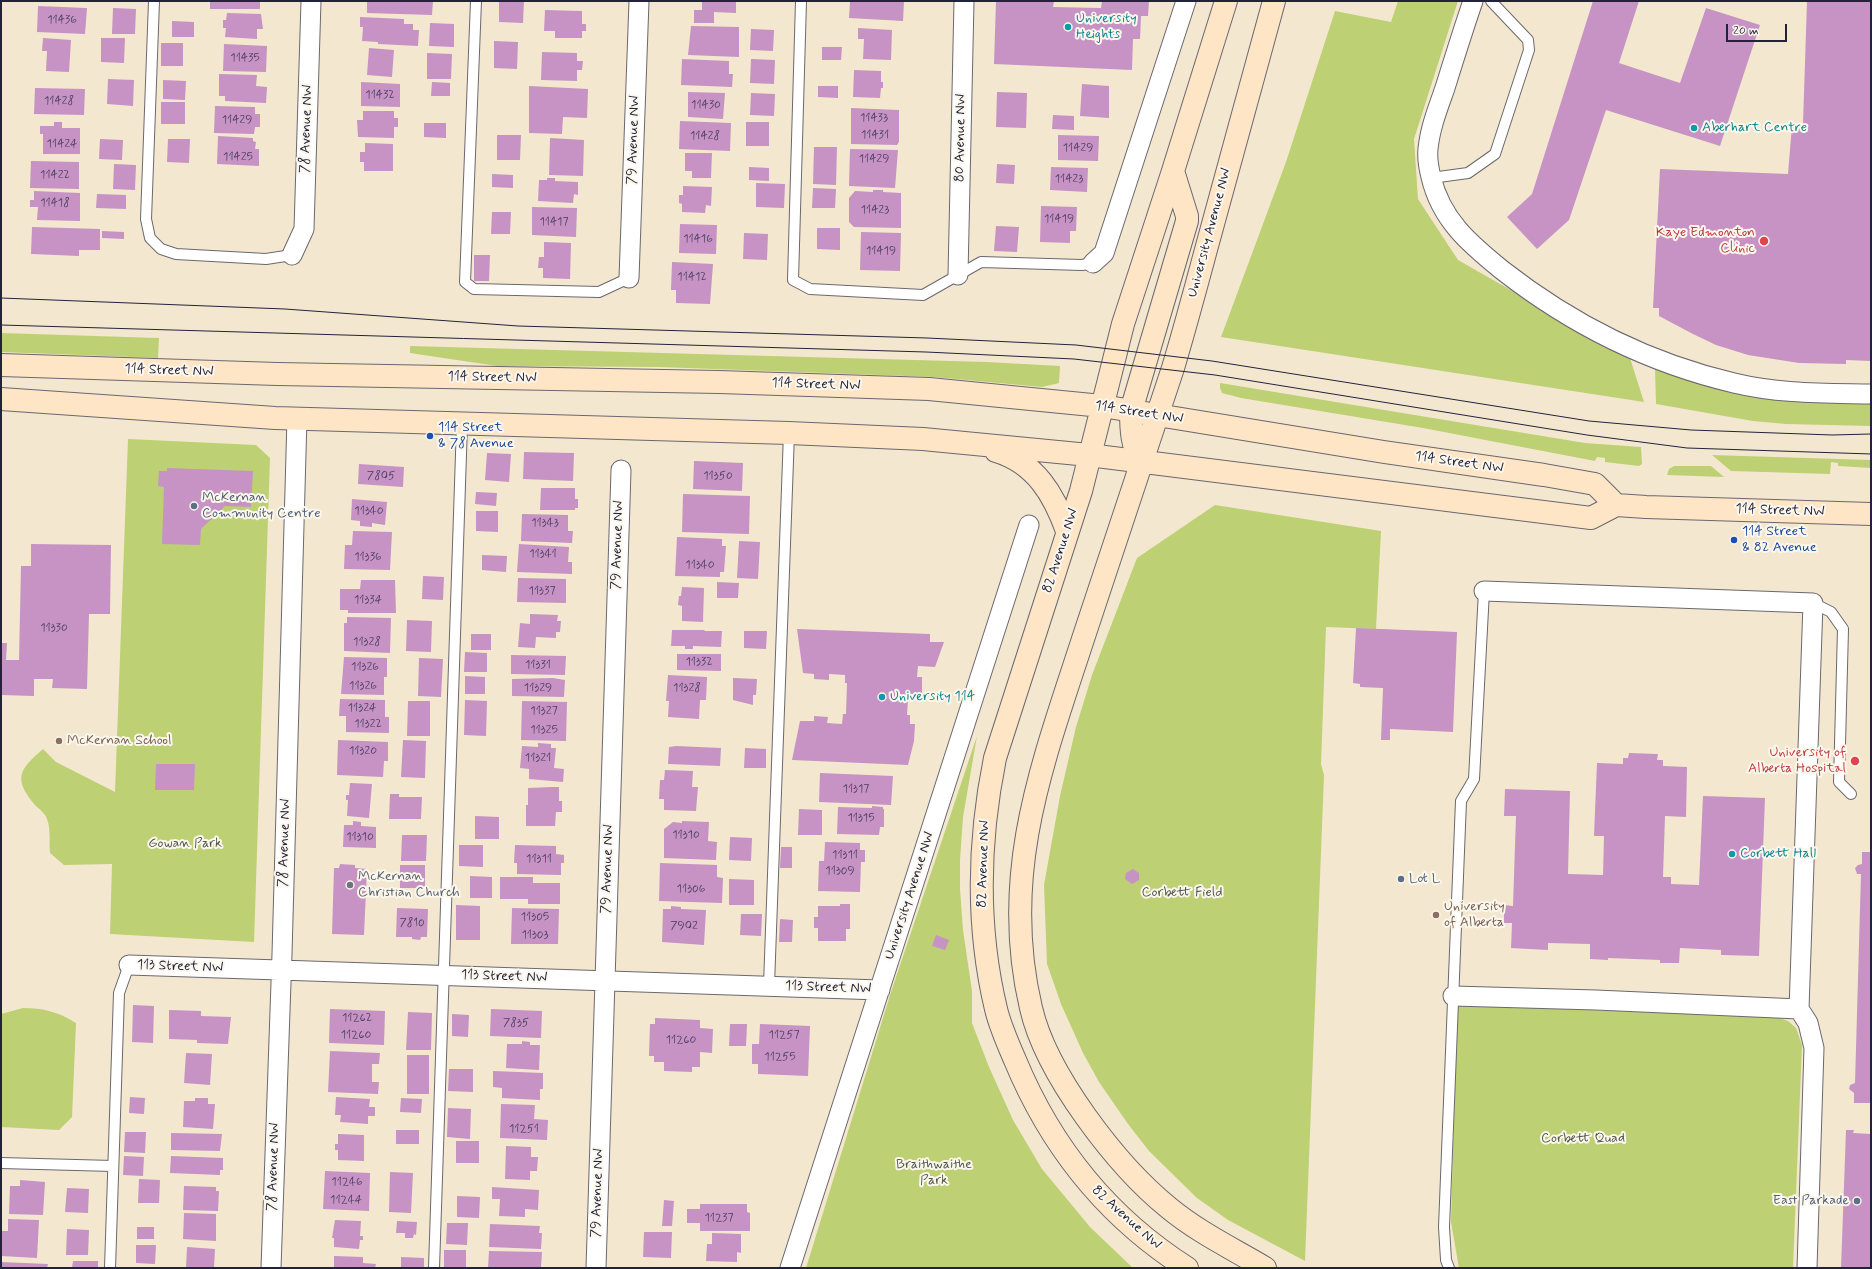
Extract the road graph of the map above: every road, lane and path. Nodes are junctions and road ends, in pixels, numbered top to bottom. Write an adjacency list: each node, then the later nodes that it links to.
1 (154, 1): 16 (lane)
2 (311, 1): 16 (street, 78 Avenue NW)
3 (476, 1): 19 (lane)
4 (639, 1): 19 (street, 79 Avenue NW)
5 (801, 1): 18 (lane)
6 (964, 1): 18 (street, 80 Avenue NW)
7 (1186, 1): 17 (street)
8 (1226, 1): 14 (main road)
9 (1257, 1): 13 (main road)
10 (1274, 1): 13 (main road, University Avenue NW)
11 (1473, 1): 15 (street)
12 (1491, 1): 15 (lane)
13 (1262, 44): 25 (main road, University Avenue NW)
14 (1173, 171): 23 (main road); 24 (main road)
15 (1431, 178): 21 (street)
16 (292, 255)
17 (1093, 263): 18 (lane)
18 (958, 275)
19 (629, 278)
20 (1, 366): 23 (main road, 114 Street NW)
21 (1871, 394)
22 (1, 399): 26 (main road)
23 (1102, 406): 24 (main road, 114 Street NW); 30 (main road, 82 Avenue NW)
24 (1131, 411): 25 (main road, 114 Street NW); 31 (main road)
25 (1157, 415): 31 (main road, University Avenue NW); 33 (main road, 114 Street NW)
26 (297, 418): 27 (main road); 41 (street, 78 Avenue NW)
27 (462, 424): 28 (main road); 42 (lane)
28 (789, 433): 29 (main road); 44 (lane)
29 (966, 442): 30 (main road); 36 (main road)
30 (1089, 455): 31 (main road); 36 (main road, 82 Avenue NW)
31 (1141, 462): 33 (main road); 56 (main road)
32 (620, 470): 43 (street, 79 Avenue NW)
33 (1616, 505): 34 (main road, 114 Street NW)
34 (1871, 514)
35 (1029, 525): 45 (street, University Avenue NW)
36 (1068, 531): 55 (main road, 82 Avenue NW)
37 (1484, 591): 38 (street); 46 (lane)
38 (1813, 603): 39 (lane); 47 (street)
39 (1851, 794)
40 (129, 965): 41 (street, 113 Street NW); 49 (lane)
41 (281, 970): 42 (street, 113 Street NW); 51 (street, 78 Avenue NW)
42 (443, 975): 43 (street, 113 Street NW); 52 (lane)
43 (605, 980): 44 (street, 113 Street NW); 53 (street, 79 Avenue NW)
44 (769, 985): 45 (street, 113 Street NW)
45 (880, 990): 54 (street, University Avenue NW)
46 (1453, 996): 47 (street); 57 (lane)
47 (1799, 1009): 58 (street)
48 (1, 1163): 49 (lane)
49 (113, 1166): 50 (lane)
50 (110, 1268)
51 (271, 1268)
52 (434, 1268)
53 (596, 1268)
54 (790, 1268)
55 (1187, 1268)
56 (1265, 1268)
57 (1449, 1268)
58 (1807, 1268)

